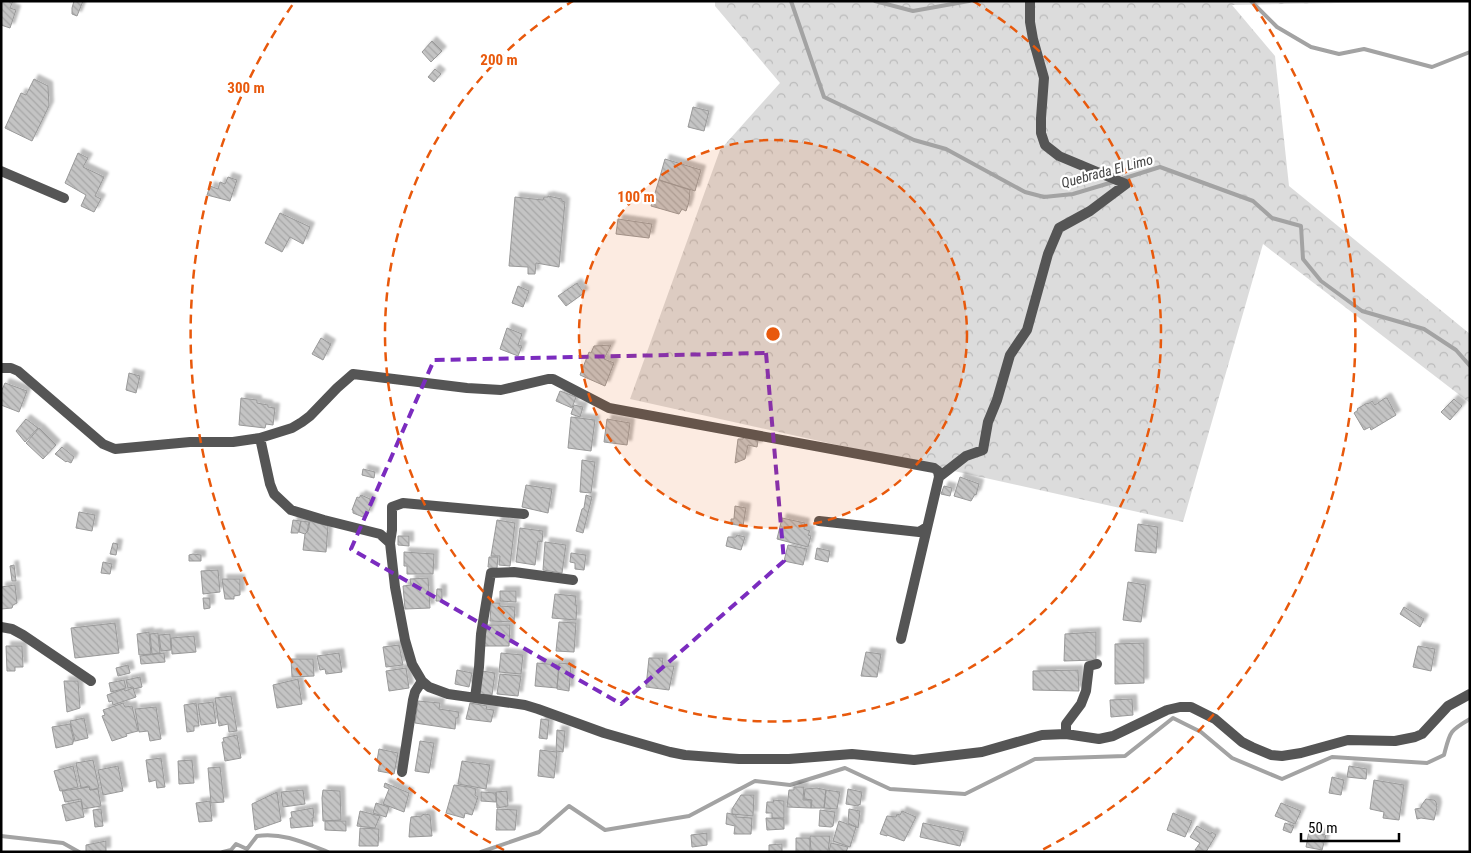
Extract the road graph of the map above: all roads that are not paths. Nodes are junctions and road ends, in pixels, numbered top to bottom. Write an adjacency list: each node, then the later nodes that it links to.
1 (1030, 1): 6 (street)
2 (1, 170): 3 (street)
3 (64, 198)
4 (1, 368): 5 (street)
5 (260, 438): 6 (street); 10 (street)
6 (938, 477): 9 (street)
7 (524, 514): 10 (street)
8 (819, 521): 9 (street)
9 (927, 527): 13 (street)
10 (390, 543): 16 (street)
11 (573, 580): 18 (street)
12 (1, 627): 15 (street)
13 (901, 639)
14 (1097, 664): 19 (street)
15 (91, 681)
16 (422, 681): 18 (street); 20 (street)
17 (1470, 694): 19 (street)
18 (475, 698): 19 (street)
19 (1066, 734)
20 (402, 772)

